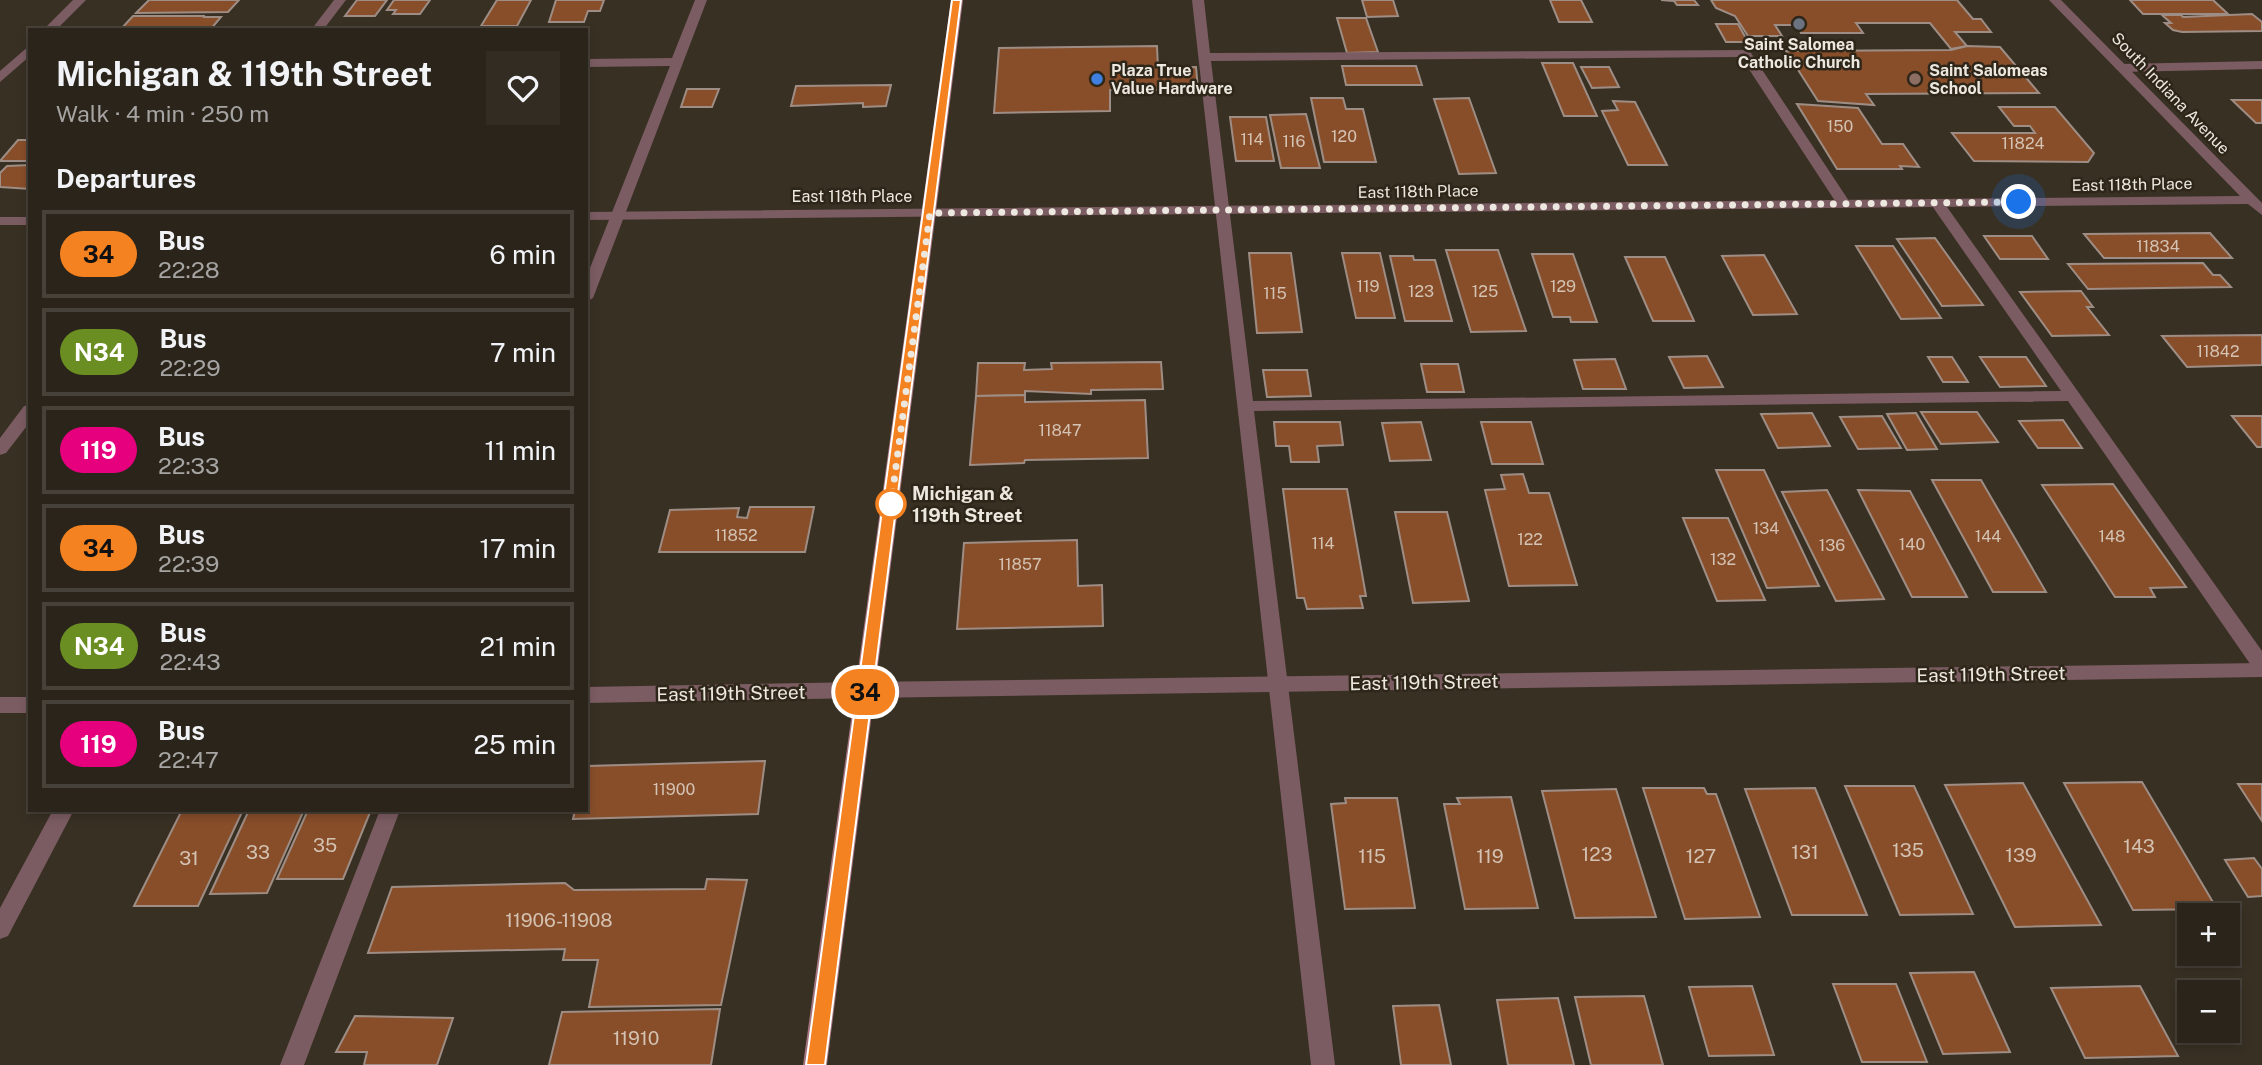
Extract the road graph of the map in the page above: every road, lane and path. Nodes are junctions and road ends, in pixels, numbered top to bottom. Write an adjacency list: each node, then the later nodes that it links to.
1 (80, 0): 7 (street)
2 (340, 0): 8 (street)
3 (701, 0): 11 (street)
4 (957, 0): 21 (main road)
5 (1198, 0): 10 (street)
6 (2055, 0): 14 (street, South Indiana Avenue)
7 (51, 28)
8 (319, 28)
9 (28, 51): 15 (street)
10 (1205, 57): 18 (street); 19 (street)
11 (677, 62): 12 (street); 23 (street)
12 (588, 63)
13 (2262, 65): 14 (street)
14 (2121, 68): 16 (street, South Indiana Avenue)
15 (0, 78)
16 (2251, 200): 17 (street, East 118th Place); 20 (street, South Indiana Avenue)
17 (1937, 203): 18 (street, East 118th Place); 27 (street)
18 (1844, 204): 19 (street, East 118th Place)
19 (1223, 210): 21 (street, East 118th Place); 28 (street)
20 (2262, 211)
21 (930, 213): 23 (street, East 118th Place); 33 (main road)
22 (588, 216): 23 (street, East 118th Place)
23 (618, 216): 26 (street)
24 (0, 221): 25 (street)
25 (28, 221)
26 (588, 293)
27 (2072, 396): 28 (street); 31 (street)
28 (1246, 406): 32 (street)
29 (27, 416): 30 (street)
30 (0, 449)
31 (2262, 668): 32 (street, East 119th Street)
32 (1278, 685): 33 (street, East 119th Street); 42 (street)
33 (866, 690): 34 (street, East 119th Street); 41 (main road)
34 (588, 695)
35 (0, 705): 36 (street)
36 (28, 705)
37 (63, 812): 39 (street)
38 (389, 812): 40 (street)
39 (0, 929)
40 (292, 1065)
41 (816, 1065)
42 (1324, 1065)

